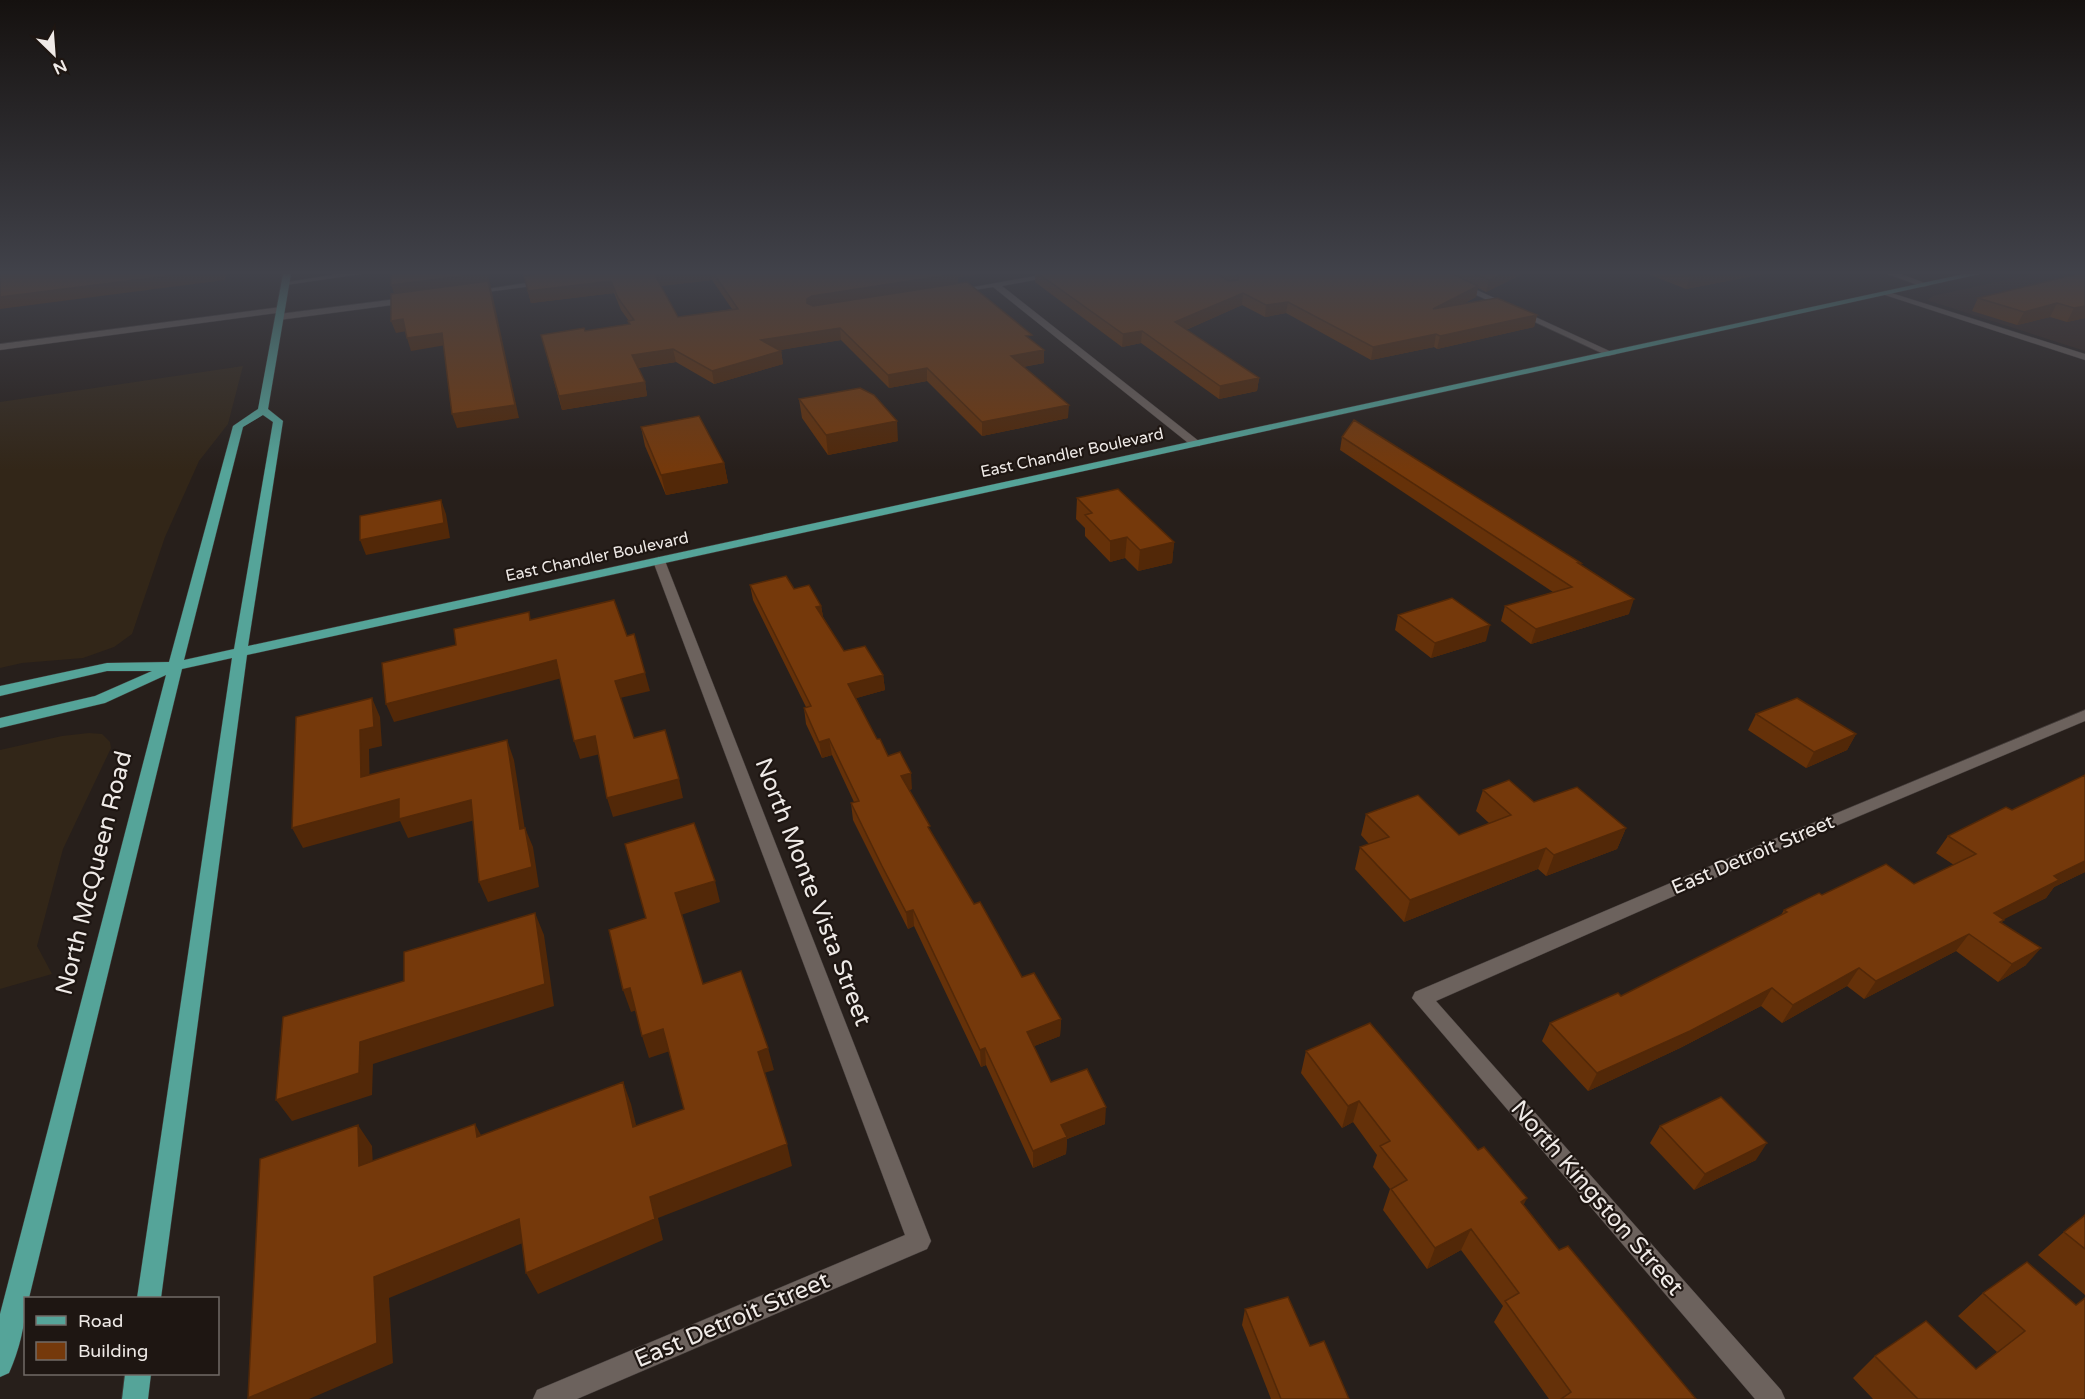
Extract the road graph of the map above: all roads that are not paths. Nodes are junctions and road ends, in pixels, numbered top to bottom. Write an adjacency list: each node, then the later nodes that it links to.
1 (59, 339): 7 (street)
2 (276, 339): 10 (main road)
3 (1064, 339): 11 (street)
4 (1579, 339): 8 (street)
5 (1678, 339): 8 (main road, East Chandler Boulevard)
6 (2030, 339): 9 (street)
7 (0, 346)
8 (1611, 354): 11 (main road, East Chandler Boulevard)
9 (2085, 357)
10 (263, 410): 13 (main road); 14 (main road, North McQueen Road)
11 (1196, 444): 12 (main road, East Chandler Boulevard)
12 (659, 561): 13 (main road, East Chandler Boulevard); 19 (street, North Monte Vista Street)
13 (240, 652): 14 (main road, East Chandler Boulevard); 20 (main road)
14 (175, 666): 15 (main road, East Chandler Boulevard); 17 (main road, East Chandler Boulevard); 21 (main road, North McQueen Road)
15 (0, 691)
16 (2085, 715): 18 (street, East Detroit Street)
17 (0, 723)
18 (1422, 998): 25 (street, North Kingston Street)
19 (919, 1241): 24 (street, East Detroit Street)
20 (149, 1297)
21 (0, 1364)
22 (138, 1375): 23 (main road)
23 (135, 1399)
24 (546, 1399)
25 (1772, 1399)

